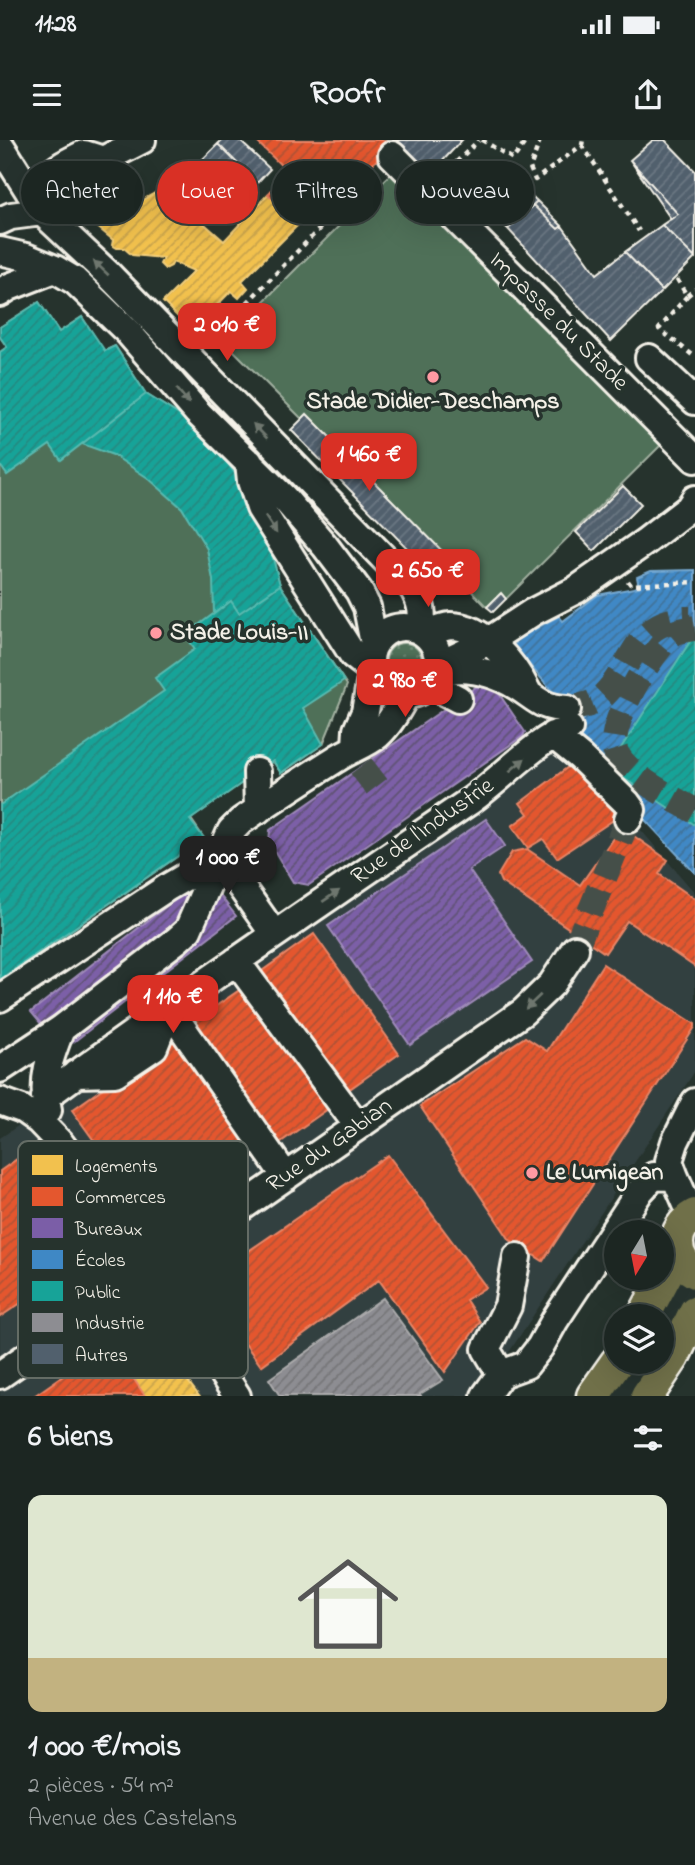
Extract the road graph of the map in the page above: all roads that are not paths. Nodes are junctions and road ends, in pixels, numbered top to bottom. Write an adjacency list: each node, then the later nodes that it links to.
1 (77, 140): 4 (street)
2 (142, 140): 4 (street)
3 (2, 148): 7 (street)
4 (99, 150): 6 (street)
5 (392, 155): 16 (street, Impasse du Stade)
6 (70, 161)
7 (21, 178)
8 (21, 215): 9 (street)
9 (0, 220)
10 (55, 224): 19 (street, one-way to 10)
11 (0, 251): 12 (street)
12 (55, 269): 13 (street); 17 (street, one-way to 17)
13 (0, 293)
14 (649, 358): 15 (street)
15 (695, 401)
16 (695, 459)
17 (248, 461): 21 (street, one-way to 21); 21 (street)
18 (695, 499): 20 (street)
19 (423, 632): 20 (street); 21 (street); 22 (street)
20 (487, 642): 22 (street); 24 (street)
21 (372, 662): 23 (street); 27 (street)
22 (435, 674): 23 (street); 24 (street); 25 (street)
23 (406, 695): 27 (street)
24 (530, 696): 26 (street)
25 (458, 699)
26 (563, 722): 30 (street); 32 (street, Rue de l'Industrie, one-way to 26)
27 (354, 755): 29 (street)
28 (257, 772): 29 (street)
29 (258, 810): 31 (street)
30 (628, 819)
31 (218, 858): 32 (street); 35 (street); 37 (street)
32 (274, 934): 34 (street, Rue de l'Industrie)
33 (575, 949): 42 (street, Rue du Gabian, one-way to 42)
34 (236, 961): 36 (street, Rue de l'Industrie); 42 (street)
35 (0, 998)
36 (169, 1009): 39 (street, Rue de l'Industrie); 45 (street)
37 (61, 1029): 38 (street); 39 (street)
38 (0, 1069)
39 (45, 1097): 44 (street)
40 (0, 1101): 43 (street)
41 (695, 1102): 46 (street)
42 (358, 1126): 45 (street, Rue du Gabian)
43 (58, 1141)
44 (60, 1141)
45 (286, 1177): 47 (street, Rue du Gabian)
46 (675, 1177): 48 (street); 56 (street)
47 (248, 1203)
48 (693, 1215): 50 (main road)
49 (517, 1257): 56 (street)
50 (686, 1262): 52 (main road)
51 (695, 1278): 53 (street)
52 (653, 1304)
53 (673, 1304)
54 (695, 1312): 65 (main road)
55 (18, 1368): 60 (street, Rue du Gabian)
56 (500, 1374): 62 (street)
57 (609, 1374): 63 (main road)
58 (630, 1374): 64 (street)
59 (225, 1378): 61 (street)
60 (1, 1381)
61 (237, 1396)
62 (485, 1396)
63 (593, 1396)
64 (616, 1396)
65 (647, 1396)

